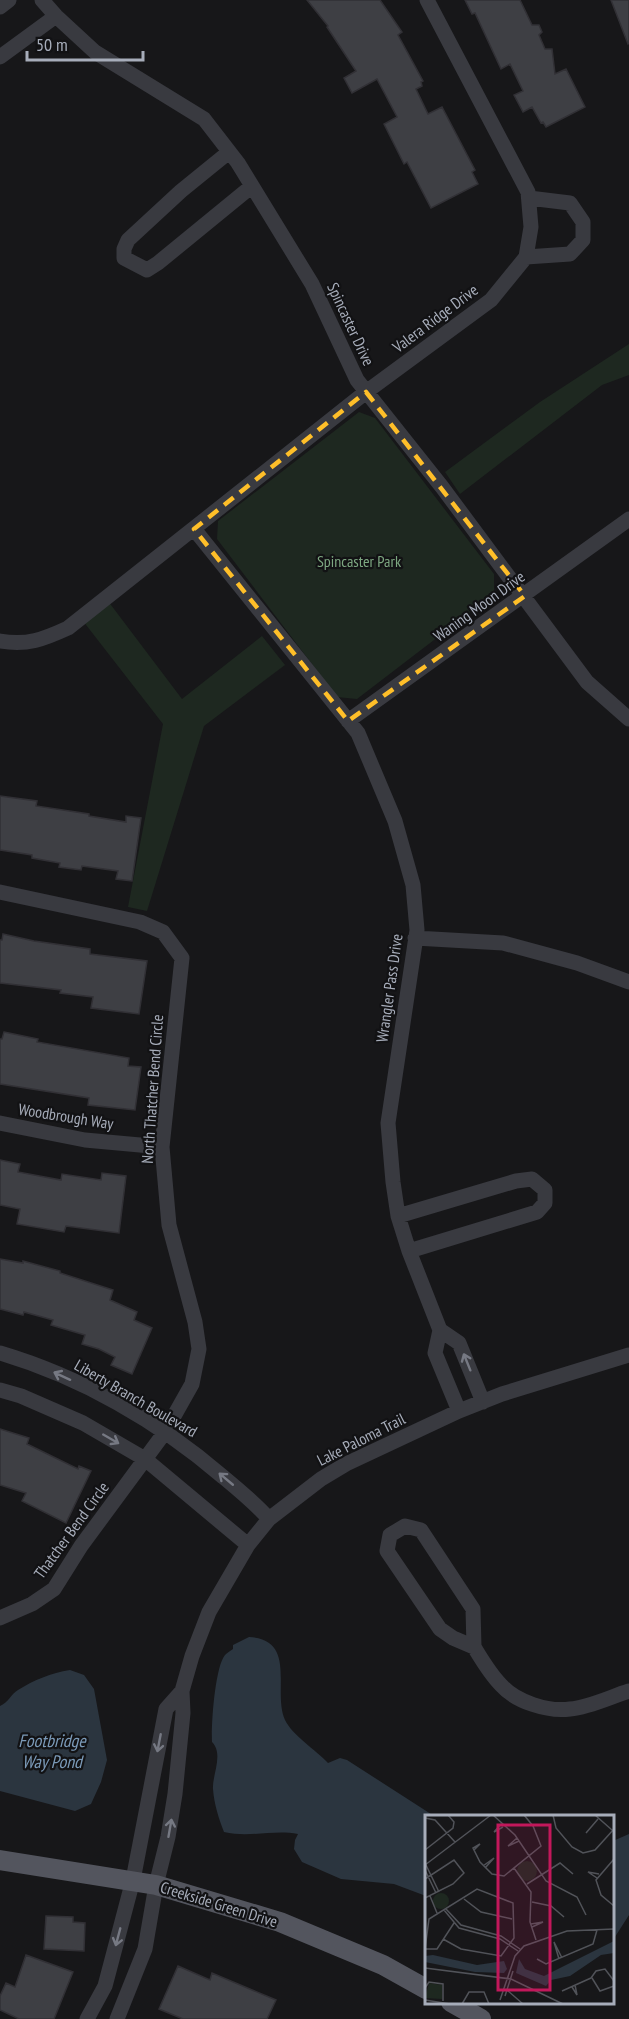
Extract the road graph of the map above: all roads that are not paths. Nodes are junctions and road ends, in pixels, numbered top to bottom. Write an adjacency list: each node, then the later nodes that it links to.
1 (9, 0): 4 (street)
2 (42, 0): 5 (street, Spincaster Drive)
3 (427, 0): 9 (street, Valera Ridge Drive)
4 (0, 7)
5 (56, 16): 6 (street); 7 (street, Spincaster Drive)
6 (0, 57)
7 (229, 152): 8 (street, Spincaster Drive); 8 (street)
8 (252, 186): 11 (street, Spincaster Drive)
9 (529, 198): 10 (street, Valera Ridge Drive); 10 (street)
10 (526, 257): 11 (street, Valera Ridge Drive)
11 (366, 392): 13 (street, Valera Ridge Drive); 14 (street, Spincaster Drive)
12 (629, 519): 14 (street, Waning Moon Drive)
13 (194, 529): 15 (street, Valera Ridge Drive); 17 (street, Wrangler Pass Drive)
14 (525, 596): 16 (street, Spincaster Drive); 17 (street, Waning Moon Drive)
15 (7, 642)
16 (629, 719)
17 (348, 721): 19 (street, Wrangler Pass Drive)
18 (0, 892): 22 (street, North Thatcher Bend Circle)
19 (415, 938): 20 (street); 23 (street, Wrangler Pass Drive)
20 (629, 982)
21 (0, 1123): 22 (street, Woodbrough Way)
22 (162, 1147): 31 (street, North Thatcher Bend Circle)
23 (398, 1216): 24 (street, Wrangler Pass Drive); 24 (street)
24 (409, 1251): 25 (street, Wrangler Pass Drive)
25 (440, 1330): 29 (street, Wrangler Pass Drive, one-way to 25); 30 (street, Wrangler Pass Drive)
26 (0, 1353): 31 (street, Liberty Branch Boulevard, one-way to 26)
27 (629, 1355): 29 (street, Lake Paloma Trail)
28 (0, 1390): 33 (street, one-way to 33)
29 (483, 1402): 30 (street, Lake Paloma Trail)
30 (459, 1412): 34 (street, Lake Paloma Trail)
31 (165, 1432): 32 (street, North Thatcher Bend Circle); 34 (street, Liberty Branch Boulevard, one-way to 31)
32 (156, 1445): 33 (street, Thatcher Bend Circle)
33 (146, 1459): 35 (street); 36 (street, Thatcher Bend Circle)
34 (269, 1519): 35 (street, Lake Paloma Trail)
35 (248, 1545): 39 (street, Lake Paloma Trail)
36 (0, 1618)
37 (474, 1647): 37 (street); 38 (street)
38 (629, 1690)
39 (182, 1691): 41 (street, Lake Paloma Trail, one-way to 41); 42 (street, Lake Paloma Trail, one-way to 39)
40 (0, 1860): 41 (main road, Creekside Green Drive)
41 (133, 1880): 42 (main road, Creekside Green Drive); 45 (street, Lake Paloma Trail, one-way to 45)
42 (156, 1885): 43 (main road, Creekside Green Drive); 47 (street, Lake Paloma Trail)
43 (425, 1988)
44 (455, 2004): 48 (main road)
45 (89, 2015): 46 (street)
46 (110, 2019)
47 (117, 2019)
48 (481, 2019)

